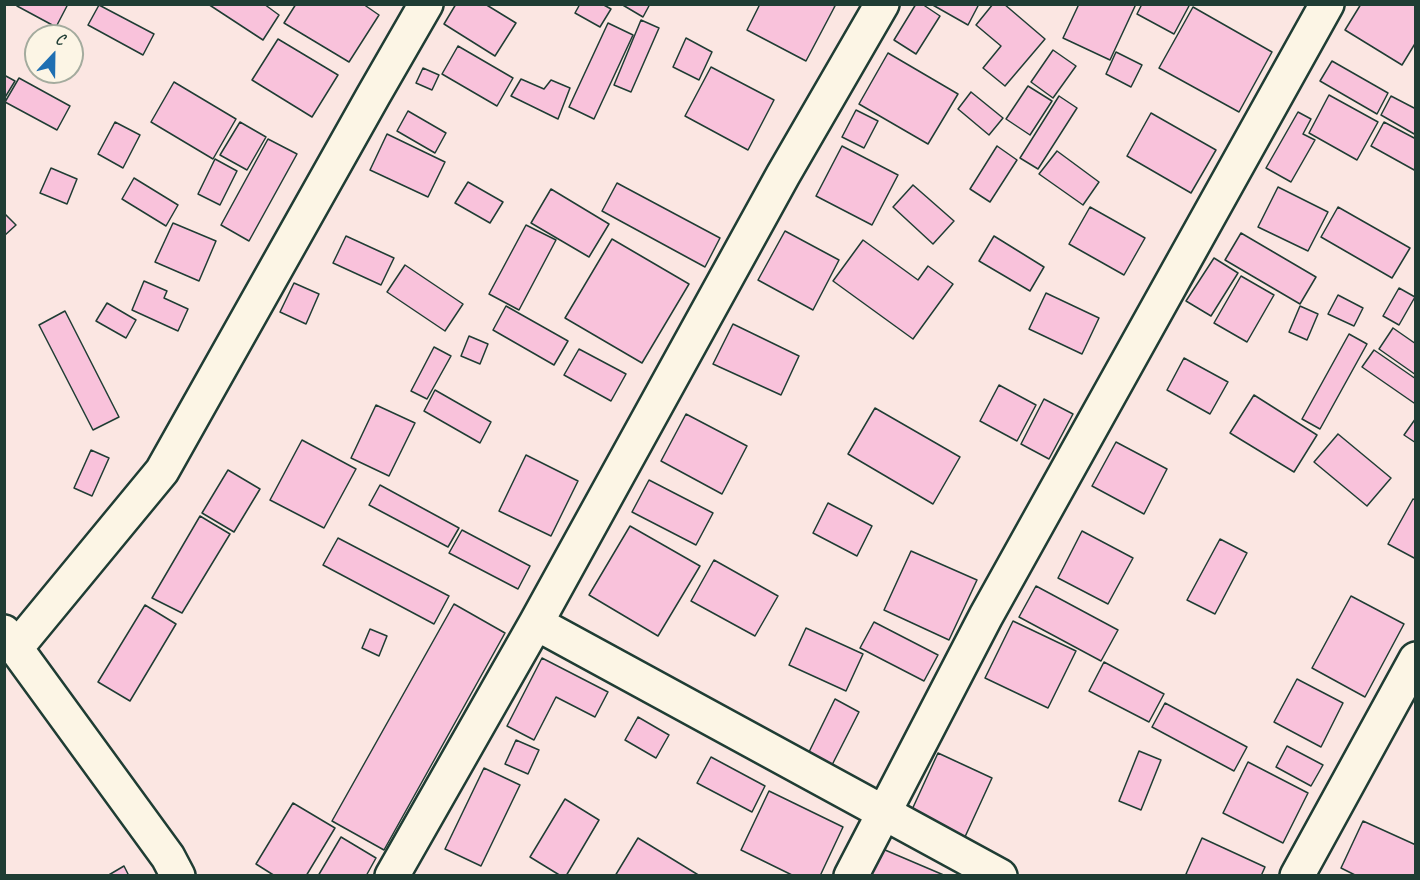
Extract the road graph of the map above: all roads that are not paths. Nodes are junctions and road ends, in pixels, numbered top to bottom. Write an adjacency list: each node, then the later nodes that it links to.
1 (426, 4): 5 (street)
2 (882, 4): 4 (street)
3 (1327, 4): 7 (street)
4 (536, 623): 7 (street); 9 (street)
5 (10, 640): 8 (street)
6 (1416, 659): 12 (street)
7 (884, 812): 10 (street); 11 (street)
8 (178, 876)
9 (392, 876)
10 (851, 876)
11 (1000, 876)
12 (1297, 876)

